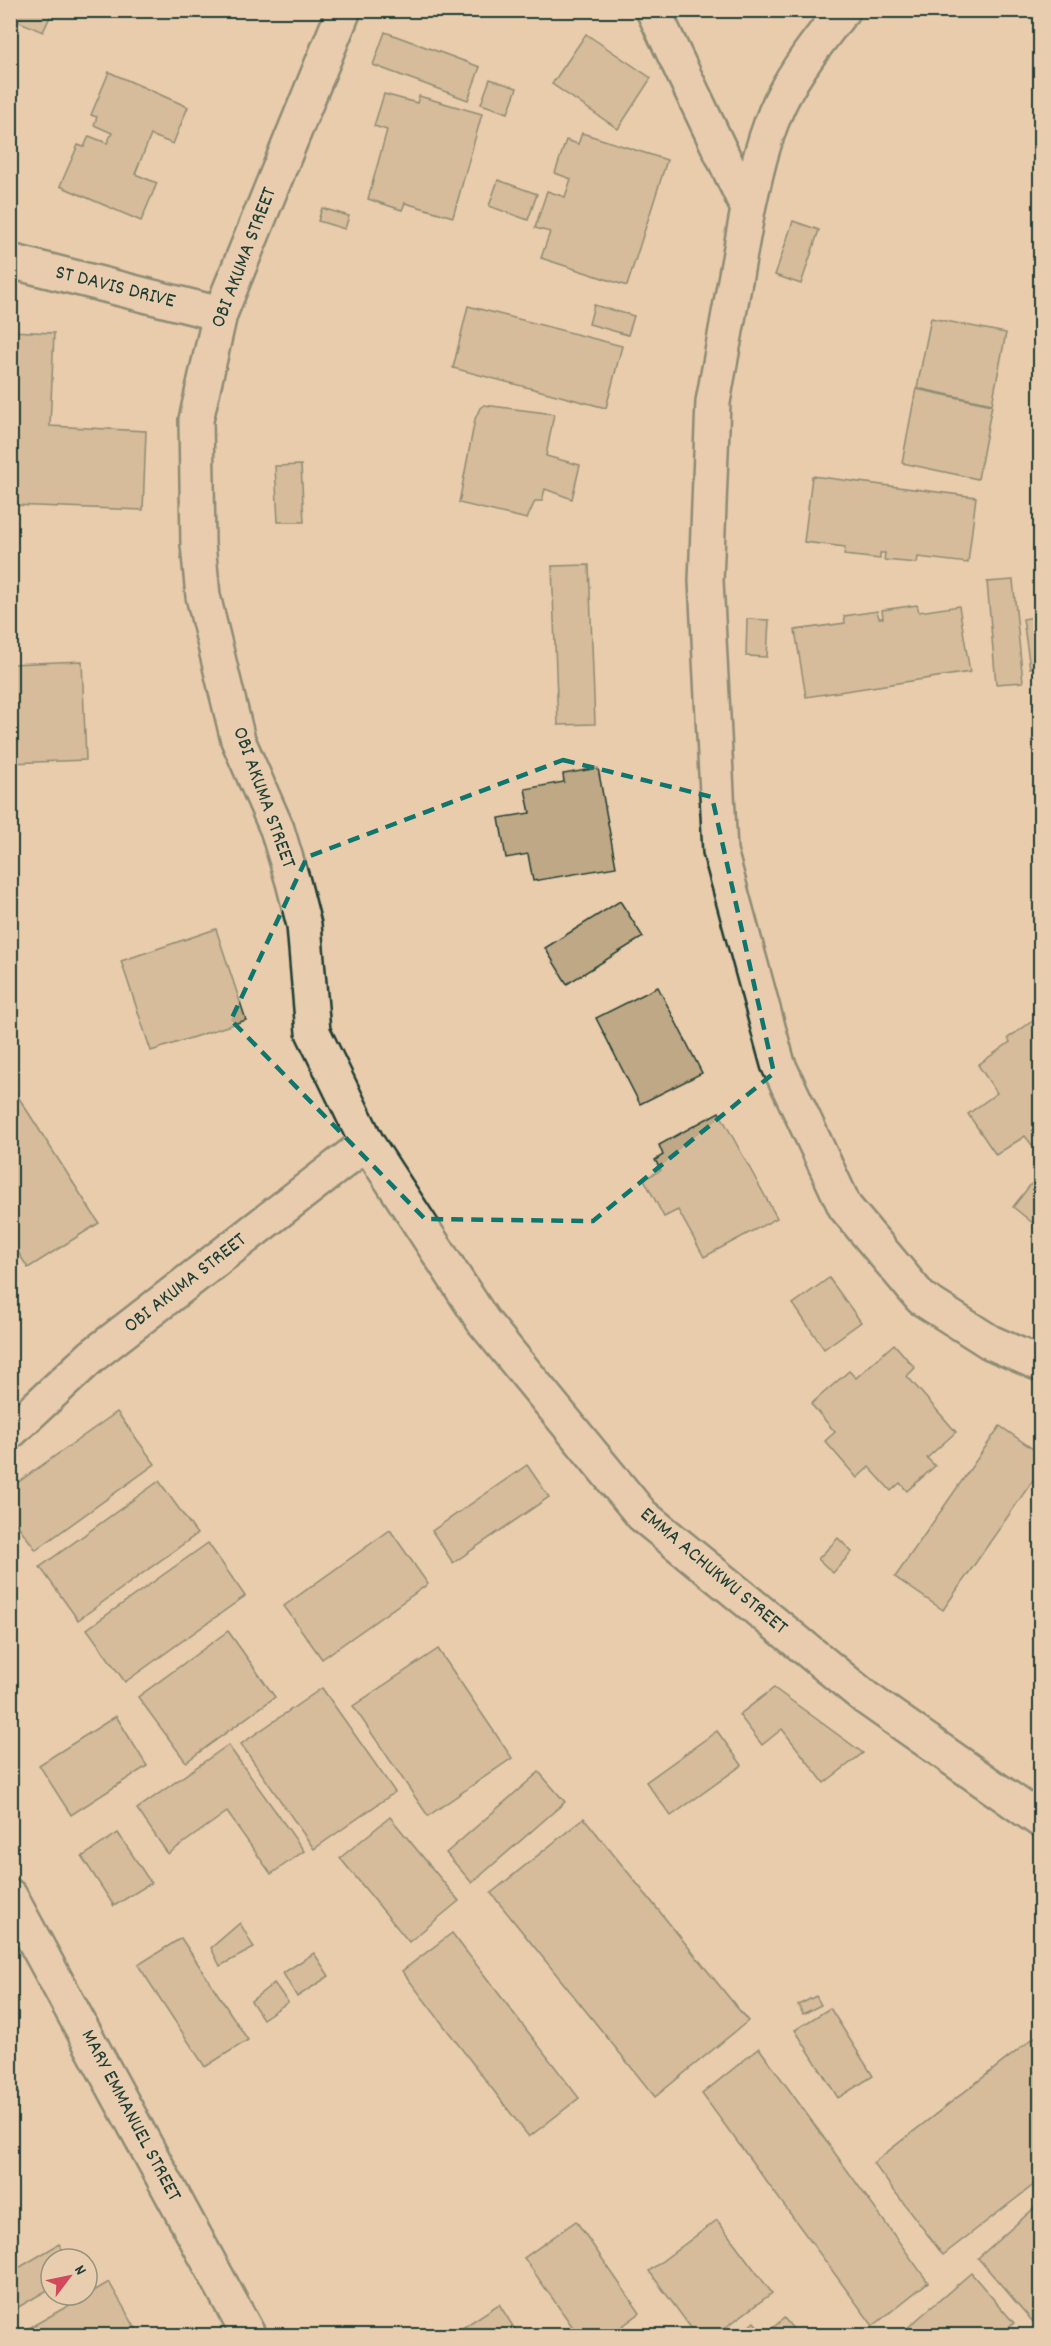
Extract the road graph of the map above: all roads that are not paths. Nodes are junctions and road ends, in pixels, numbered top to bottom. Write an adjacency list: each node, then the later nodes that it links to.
1 (344, 10): 6 (street, OBI AKUMA STREET)
2 (653, 10): 4 (street)
3 (843, 10): 4 (street)
4 (748, 209): 8 (street)
5 (10, 261): 6 (street, ST DAVIS DRIVE)
6 (220, 314): 7 (street, OBI AKUMA STREET)
7 (368, 1143): 9 (street, OBI AKUMA STREET); 10 (street, EMMA ACHUKWU STREET)
8 (1041, 1364)
9 (10, 1432)
10 (1041, 1820)
11 (10, 1896): 12 (street, MARY EMMANUEL STREET)
12 (249, 2336)

